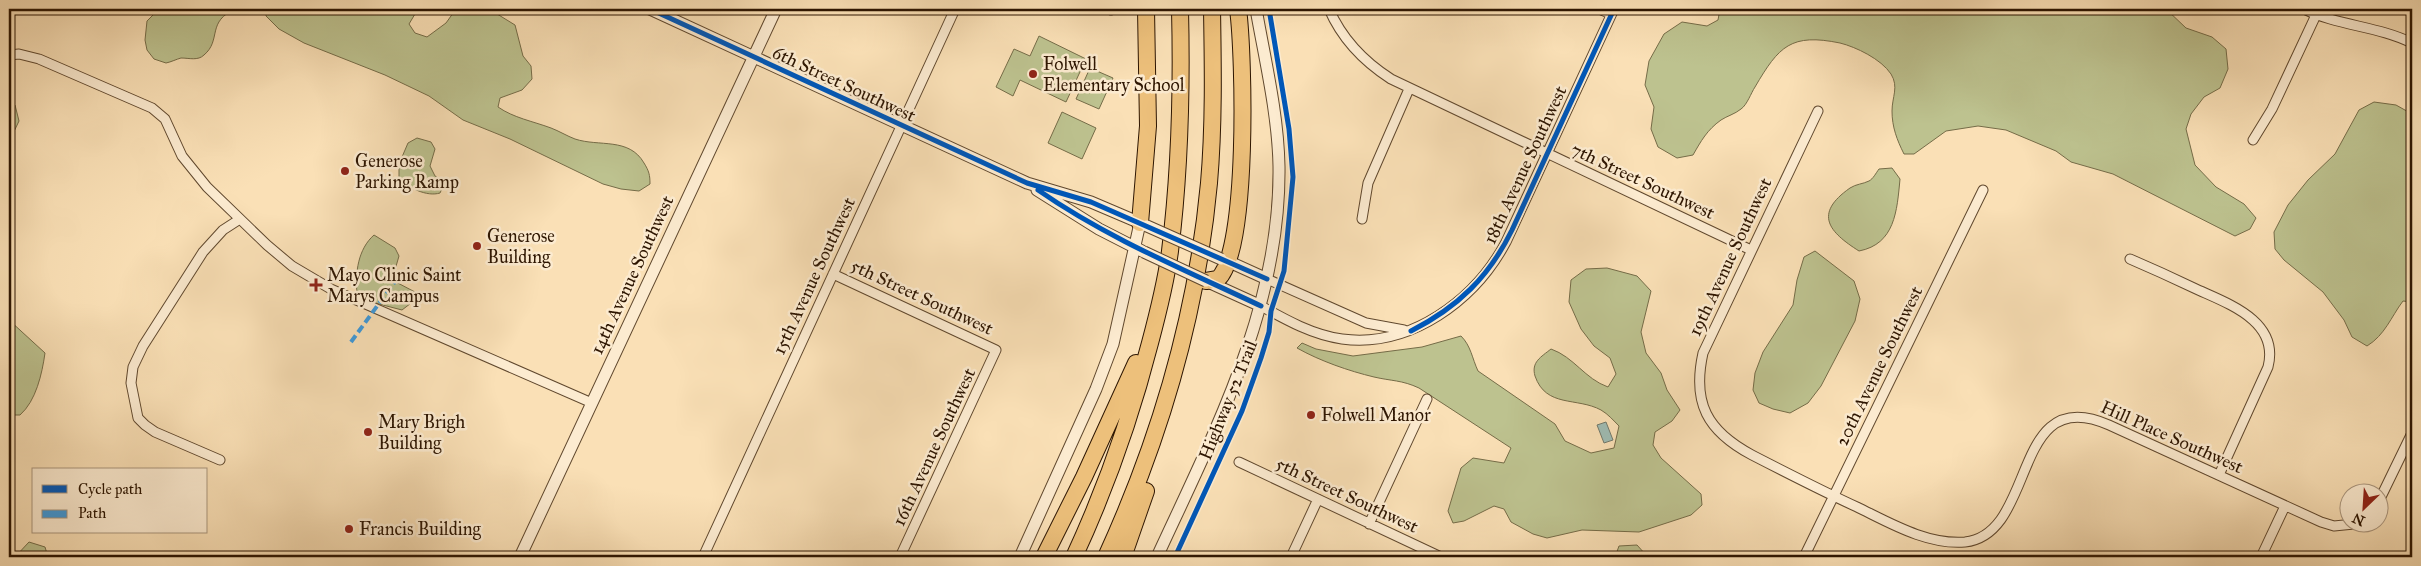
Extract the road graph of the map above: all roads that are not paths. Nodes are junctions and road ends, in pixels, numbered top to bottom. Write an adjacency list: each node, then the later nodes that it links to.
1 (650, 9): 16 (street, 6th Street Southwest)
2 (776, 9): 16 (street, 14th Avenue Southwest)
3 (955, 9): 19 (street, 15th Avenue Southwest)
4 (1146, 9): 26 (highway)
5 (1180, 9): 35 (highway)
6 (1212, 9): 38 (highway)
7 (1238, 9): 30 (highway)
8 (1256, 9): 32 (street)
9 (1329, 9): 17 (street, 7th Street Southwest)
10 (1599, 9): 12 (street)
11 (2304, 9): 13 (street)
12 (1612, 12): 21 (street, 18th Avenue Southwest)
13 (2316, 14): 14 (street); 20 (street)
14 (2412, 40)
15 (9, 55): 24 (street)
16 (754, 58): 19 (street, 6th Street Southwest); 40 (street, 14th Avenue Southwest)
17 (1409, 89): 21 (street, 7th Street Southwest); 25 (street)
18 (1818, 111): 28 (street, 19th Avenue Southwest)
19 (901, 125): 22 (street, 6th Street Southwest); 31 (street, 15th Avenue Southwest)
20 (2253, 140)
21 (1546, 153): 28 (street, 7th Street Southwest); 36 (street, 18th Avenue Southwest)
22 (1027, 183): 26 (street, 6th Street Southwest); 27 (street, 6th Street Southwest)
23 (1983, 190): 46 (street, 20th Avenue Southwest)
24 (240, 219): 40 (street); 42 (street)
25 (1362, 219)
26 (1144, 225): 27 (street); 30 (street, 6th Street Southwest, bridge)
27 (1140, 250): 33 (street, 6th Street Southwest, bridge); 54 (street)
28 (1751, 250): 46 (street, 19th Avenue Southwest)
29 (2130, 259): 44 (street)
30 (1225, 260): 32 (street, 6th Street Southwest); 33 (highway)
31 (833, 274): 37 (street, 5th Street Southwest); 52 (street, 15th Avenue Southwest)
32 (1267, 279): 34 (street); 36 (street, 6th Street Southwest)
33 (1206, 281): 34 (street, 6th Street Southwest)
34 (1261, 306): 36 (street, 6th Street Southwest); 59 (street)
35 (1158, 313): 55 (highway); 56 (highway)
36 (1411, 330)
37 (996, 350): 53 (street, 16th Avenue Southwest)
38 (1168, 396): 57 (highway); 58 (highway)
39 (1427, 399): 49 (street)
40 (592, 403): 51 (street, 14th Avenue Southwest)
41 (2412, 433): 45 (street)
42 (220, 460)
43 (1239, 462): 47 (street, 5th Street Southwest)
44 (2219, 475): 46 (street, Hill Place Southwest); 48 (street, Hill Place Southwest)
45 (2387, 484)
46 (1834, 496): 62 (street, 20th Avenue Southwest)
47 (1318, 500): 49 (street, 5th Street Southwest); 60 (street)
48 (2286, 506): 50 (street, Hill Place Southwest); 63 (street)
49 (1369, 524): 61 (street, 5th Street Southwest)
50 (2338, 526)
51 (520, 557)
52 (703, 557)
53 (900, 557)
54 (1020, 557)
55 (1044, 557)
56 (1074, 557)
57 (1106, 557)
58 (1123, 557)
59 (1157, 557)
60 (1291, 557)
61 (1441, 557)
62 (1804, 557)
63 (2261, 557)

